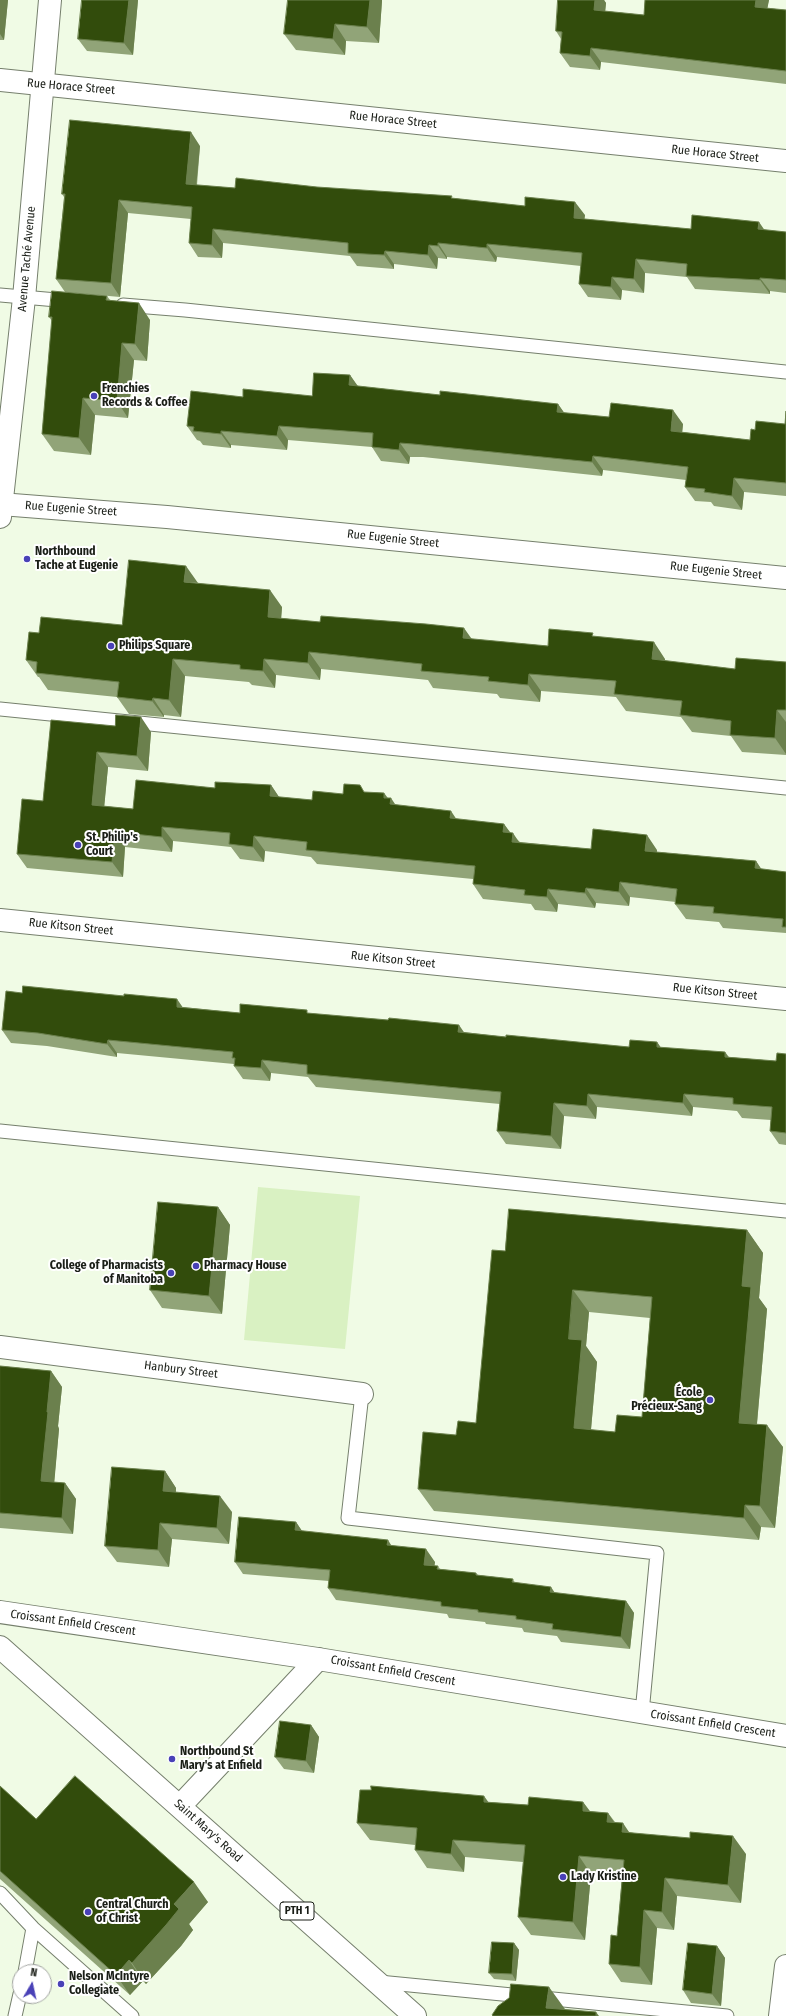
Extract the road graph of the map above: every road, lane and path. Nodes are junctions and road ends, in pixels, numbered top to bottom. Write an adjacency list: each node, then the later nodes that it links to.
1 (50, 0): 3 (main road, Avenue Taché Avenue)
2 (0, 80): 3 (main road, Rue Horace Street)
3 (42, 84): 4 (main road, Rue Horace Street); 6 (main road, Avenue Taché Avenue)
4 (786, 161)
5 (0, 295): 6 (lane)
6 (24, 298): 7 (lane); 10 (main road, Avenue Taché Avenue)
7 (83, 302)
8 (107, 304): 9 (lane)
9 (786, 372)
10 (0, 509): 11 (main road, Rue Eugenie Street)
11 (786, 578)
12 (0, 709): 13 (lane)
13 (786, 788)
14 (0, 920): 15 (main road, Rue Kitson Street)
15 (786, 999)
16 (0, 1131): 17 (lane)
17 (786, 1211)
18 (0, 1347): 19 (main road, Hanbury Street)
19 (362, 1394): 23 (lane)
20 (0, 1612): 22 (main road, Croissant Enfield Crescent)
21 (0, 1647): 25 (main road, Saint Mary's Road / PTH 1)
22 (318, 1658): 23 (main road, Croissant Enfield Crescent); 25 (main road)
23 (642, 1713): 24 (main road, Croissant Enfield Crescent)
24 (786, 1736)
25 (180, 1806): 30 (main road, Saint Mary's Road / PTH 1)
26 (0, 1894): 27 (lane)
27 (33, 1928): 28 (lane); 33 (lane)
28 (26, 1964)
29 (786, 1966): 36 (main road)
30 (376, 1982): 34 (main road, Saint Mary's Road / PTH 1); 35 (lane)
31 (18, 2004): 32 (lane)
32 (15, 2016)
33 (132, 2016)
34 (415, 2016)
35 (728, 2016)
36 (780, 2016)

